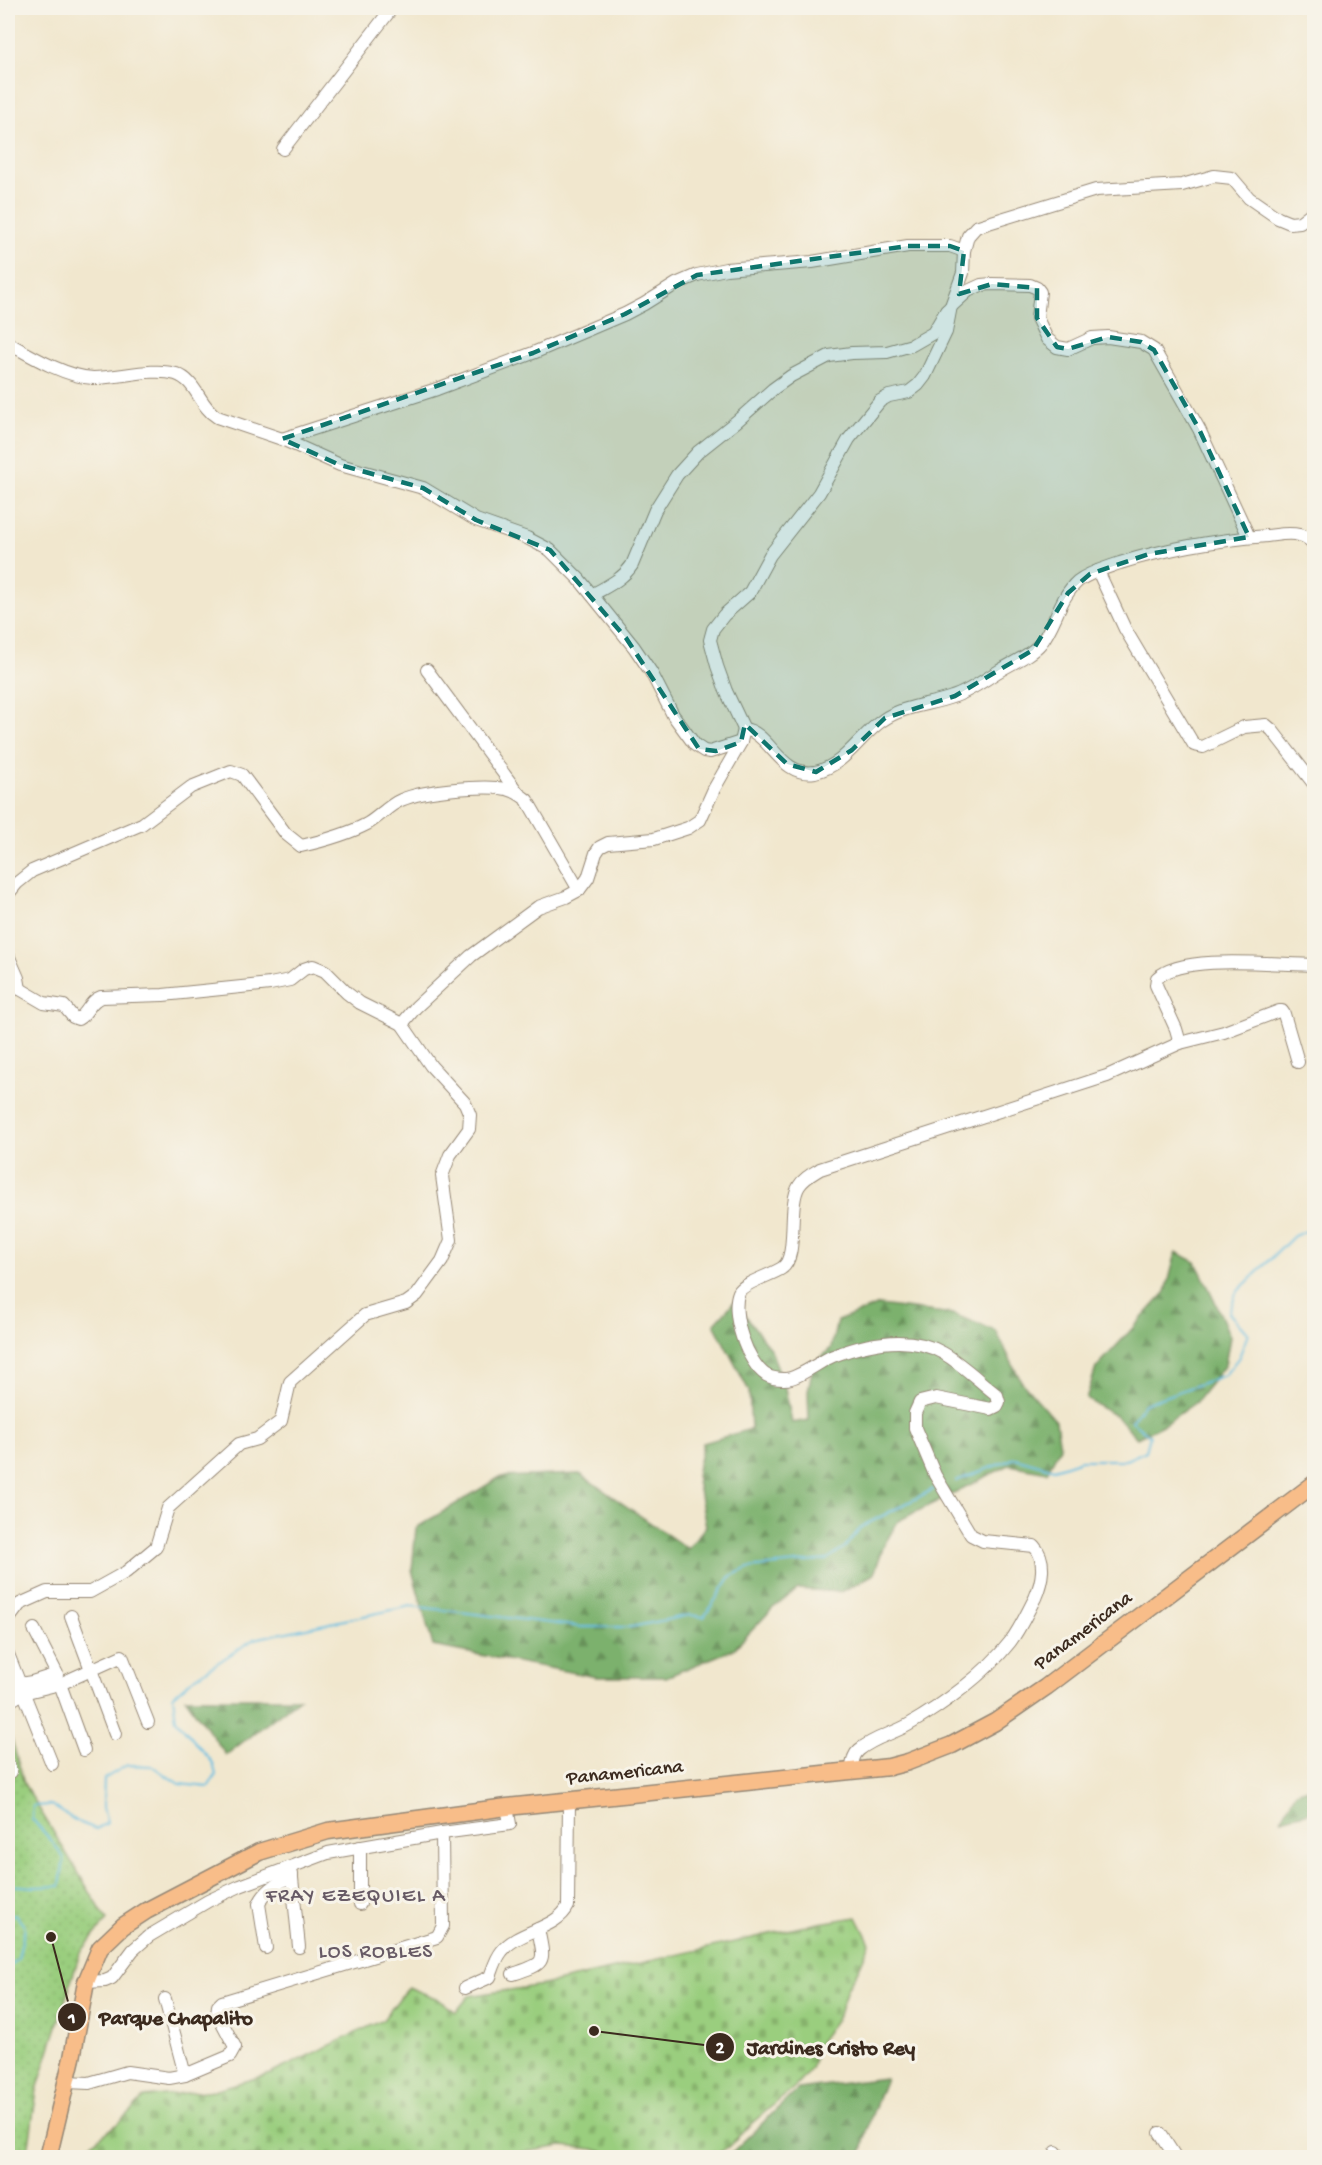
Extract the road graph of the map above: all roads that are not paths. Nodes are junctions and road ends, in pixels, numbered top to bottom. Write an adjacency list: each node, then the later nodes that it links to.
1 (392, 8): 2 (street)
2 (283, 149)
3 (1314, 211): 4 (street)
4 (964, 251): 5 (street); 7 (street)
5 (951, 306): 8 (street); 11 (street); 13 (street)
6 (8, 343): 7 (street)
7 (282, 439): 11 (street)
8 (1249, 537): 9 (street); 10 (street)
9 (1314, 544)
10 (1098, 571): 13 (street); 15 (street)
11 (592, 595): 14 (street)
12 (427, 670): 16 (street)
13 (744, 729): 14 (street)
14 (741, 742): 17 (street)
15 (1314, 784)
16 (518, 793): 17 (street); 18 (street)
17 (579, 890): 22 (street)
18 (8, 894)
19 (8, 955): 21 (street)
20 (1314, 965): 23 (street)
21 (12, 988): 22 (street)
22 (402, 1024): 27 (street)
23 (1179, 1043): 24 (street); 38 (street)
24 (1298, 1062)
25 (1314, 1484): 38 (main road, Panamericana)
26 (71, 1616): 30 (street)
27 (8, 1620)
28 (34, 1629): 32 (street)
29 (8, 1654): 32 (street)
30 (92, 1670): 31 (street); 34 (street); 35 (street)
31 (60, 1684): 32 (street); 36 (street)
32 (17, 1688): 33 (street); 37 (street)
33 (8, 1702)
34 (148, 1722)
35 (115, 1734)
36 (84, 1750)
37 (52, 1764)
38 (852, 1770): 39 (main road, Panamericana)
39 (569, 1802): 40 (main road, Panamericana); 46 (street)
40 (507, 1807): 41 (street); 45 (main road, Panamericana)
41 (442, 1833): 42 (street); 54 (street)
42 (360, 1847): 43 (street); 44 (street)
43 (291, 1871): 47 (street); 48 (street); 49 (street)
44 (360, 1904)
45 (146, 1911): 47 (street); 51 (main road, Panamericana)
46 (538, 1929): 50 (street); 52 (street)
47 (149, 1936): 51 (street)
48 (299, 1947)
49 (266, 1948)
50 (513, 1974)
51 (86, 1982): 55 (main road, Panamericana)
52 (465, 1988)
53 (165, 1999): 54 (street)
54 (185, 2074): 55 (street)
55 (67, 2082): 57 (main road, Panamericana)
56 (1160, 2133): 58 (street)
57 (48, 2157)
58 (1176, 2157)

